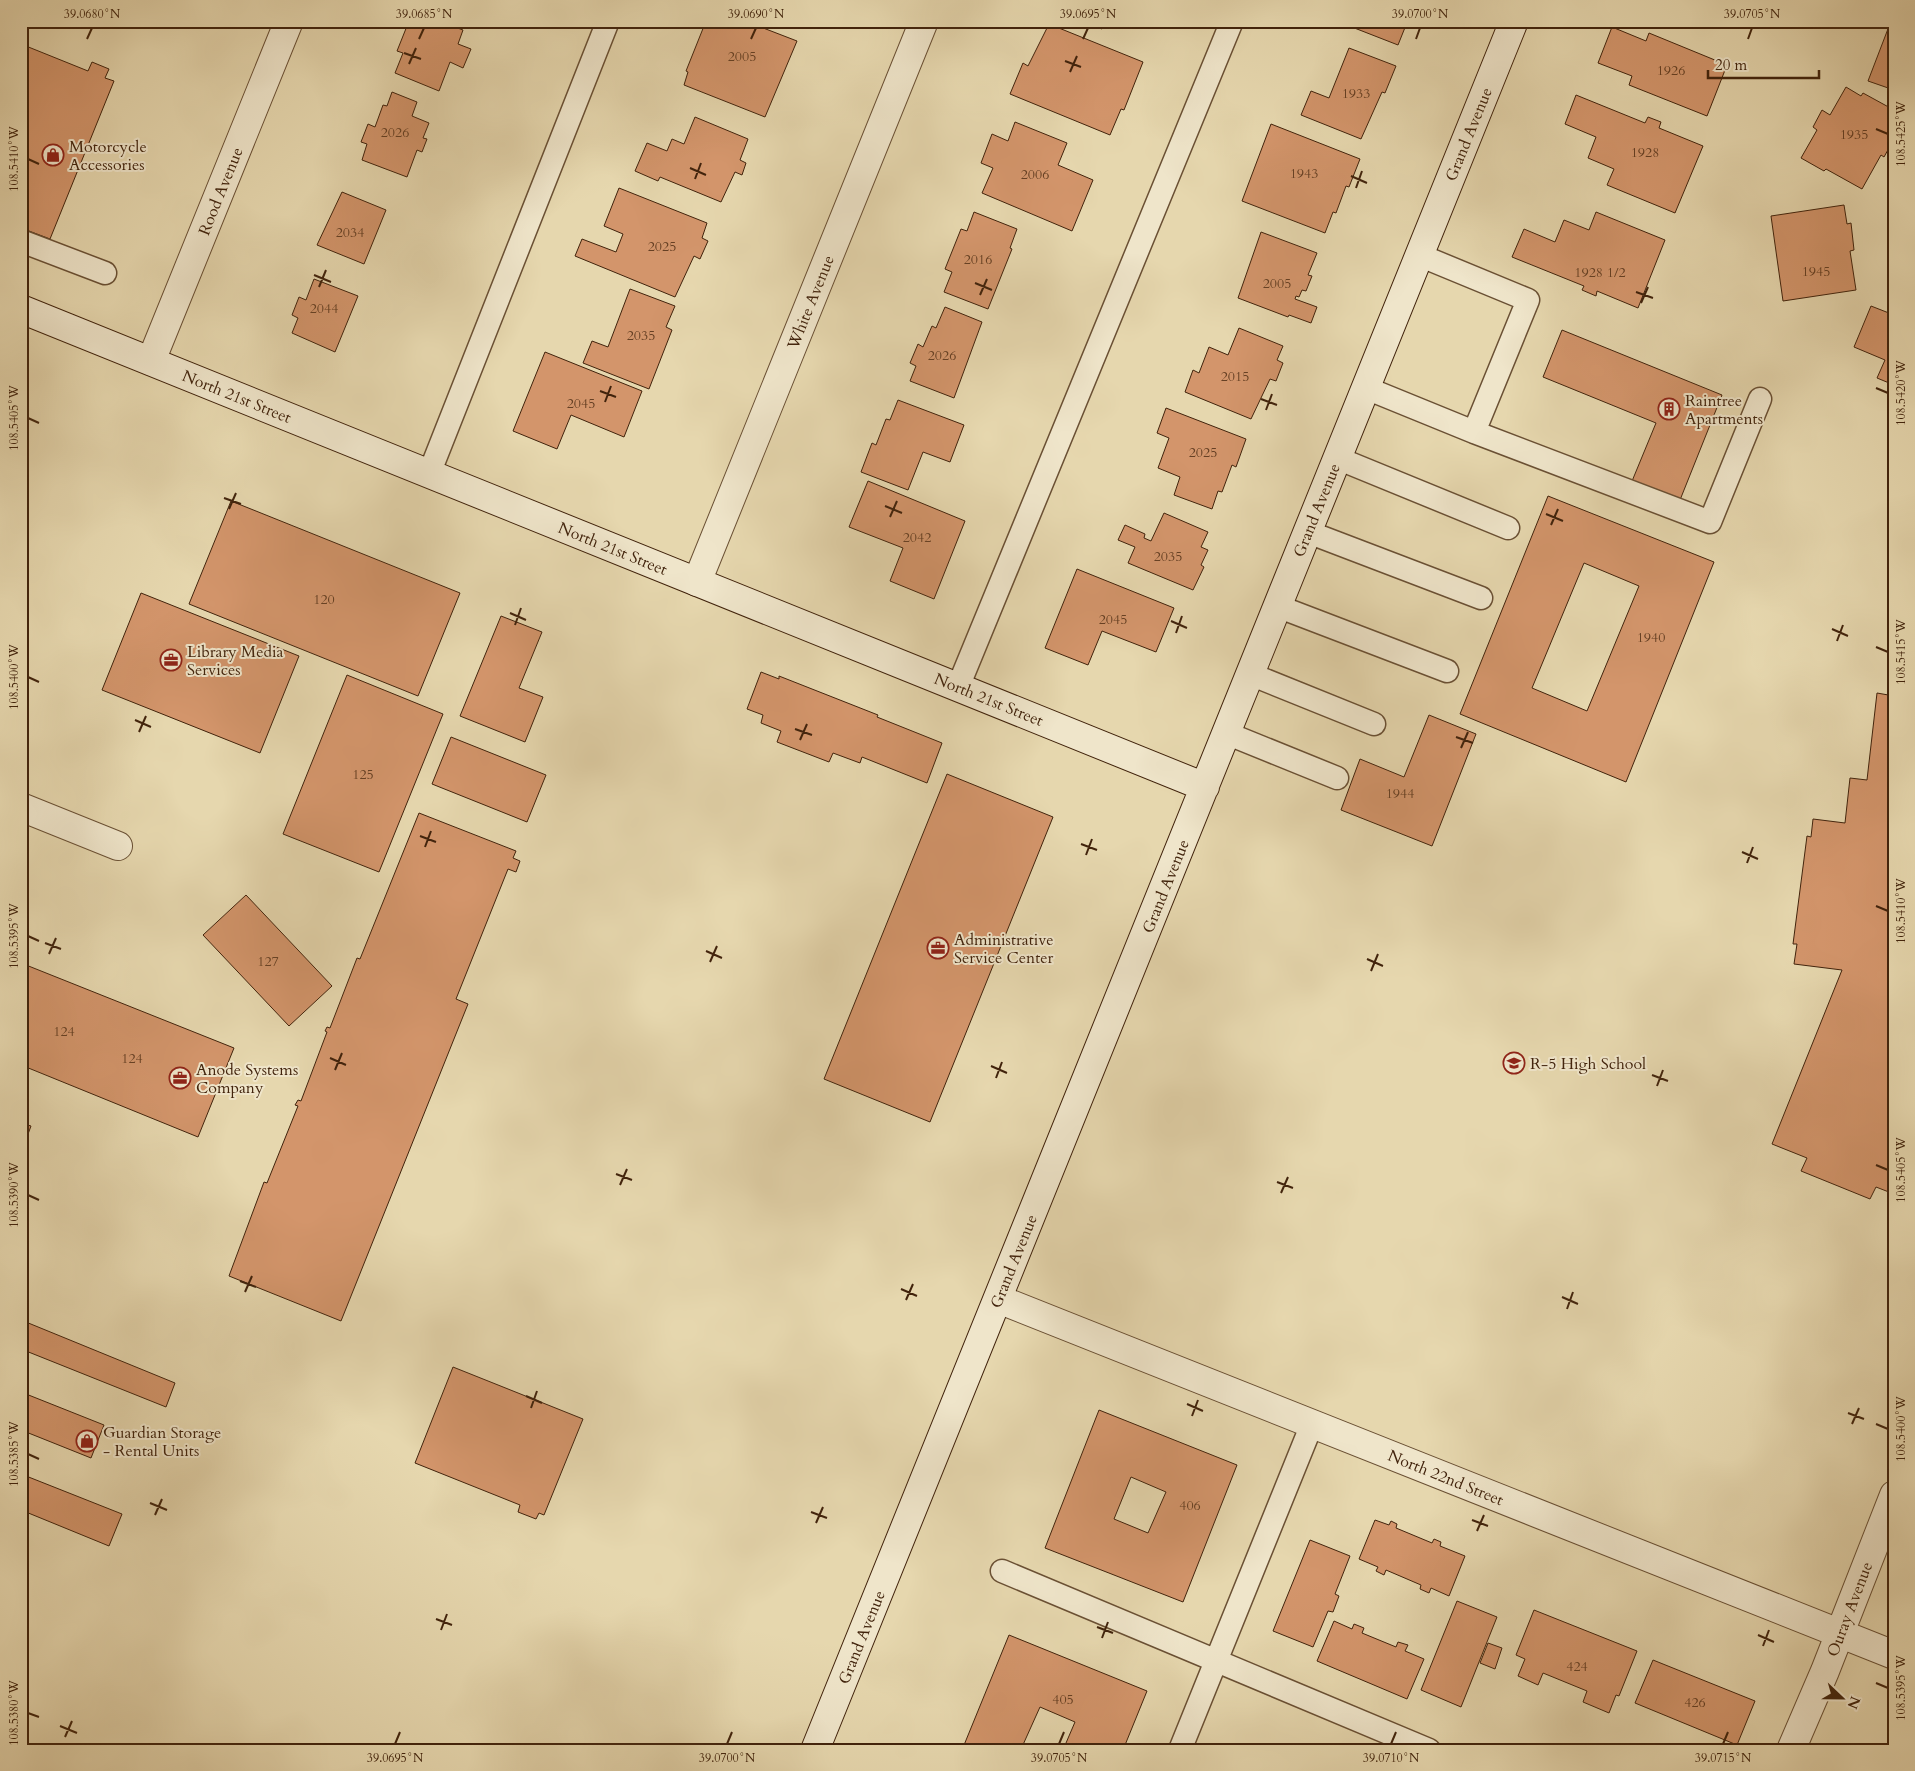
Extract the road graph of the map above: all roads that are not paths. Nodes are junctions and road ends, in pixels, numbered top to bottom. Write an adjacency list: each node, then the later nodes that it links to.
1 (289, 21): 10 (street, Rood Avenue)
2 (608, 21): 15 (lane)
3 (924, 21): 18 (street, White Avenue)
4 (1232, 21): 23 (lane)
5 (1514, 21): 7 (street, Grand Avenue)
6 (21, 241): 8 (lane)
7 (1419, 255): 11 (street, Grand Avenue); 13 (lane)
8 (106, 273)
9 (21, 309): 10 (street, North 21st Street)
10 (151, 361): 15 (street, North 21st Street)
11 (1366, 388): 13 (lane); 14 (street, Grand Avenue)
12 (1760, 399): 13 (lane)
13 (1474, 432)
14 (1337, 458): 16 (lane); 17 (street, Grand Avenue)
15 (429, 474): 18 (street, North 21st Street)
16 (1508, 528)
17 (1308, 532): 19 (lane); 20 (street, Grand Avenue)
18 (697, 582): 23 (street, North 21st Street)
19 (1481, 598)
20 (1277, 606): 21 (lane); 22 (street, Grand Avenue)
21 (1447, 671)
22 (1250, 674): 24 (lane); 25 (street, Grand Avenue)
23 (958, 687): 27 (street, North 21st Street)
24 (1374, 724)
25 (1226, 733): 26 (lane); 27 (street, Grand Avenue)
26 (1337, 778)
27 (1205, 787): 30 (street, Grand Avenue)
28 (21, 808): 29 (street)
29 (118, 846)
30 (998, 1299): 31 (street, North 22nd Street); 37 (street, Grand Avenue)
31 (1312, 1424): 34 (street, North 22nd Street); 36 (lane)
32 (1894, 1495): 34 (street, Ouray Avenue)
33 (1002, 1571): 36 (lane)
34 (1839, 1633): 35 (street, North 22nd Street); 40 (street, Ouray Avenue)
35 (1894, 1655)
36 (1216, 1662): 38 (lane); 39 (lane)
37 (816, 1750)
38 (1180, 1750)
39 (1428, 1750)
40 (1791, 1750)

